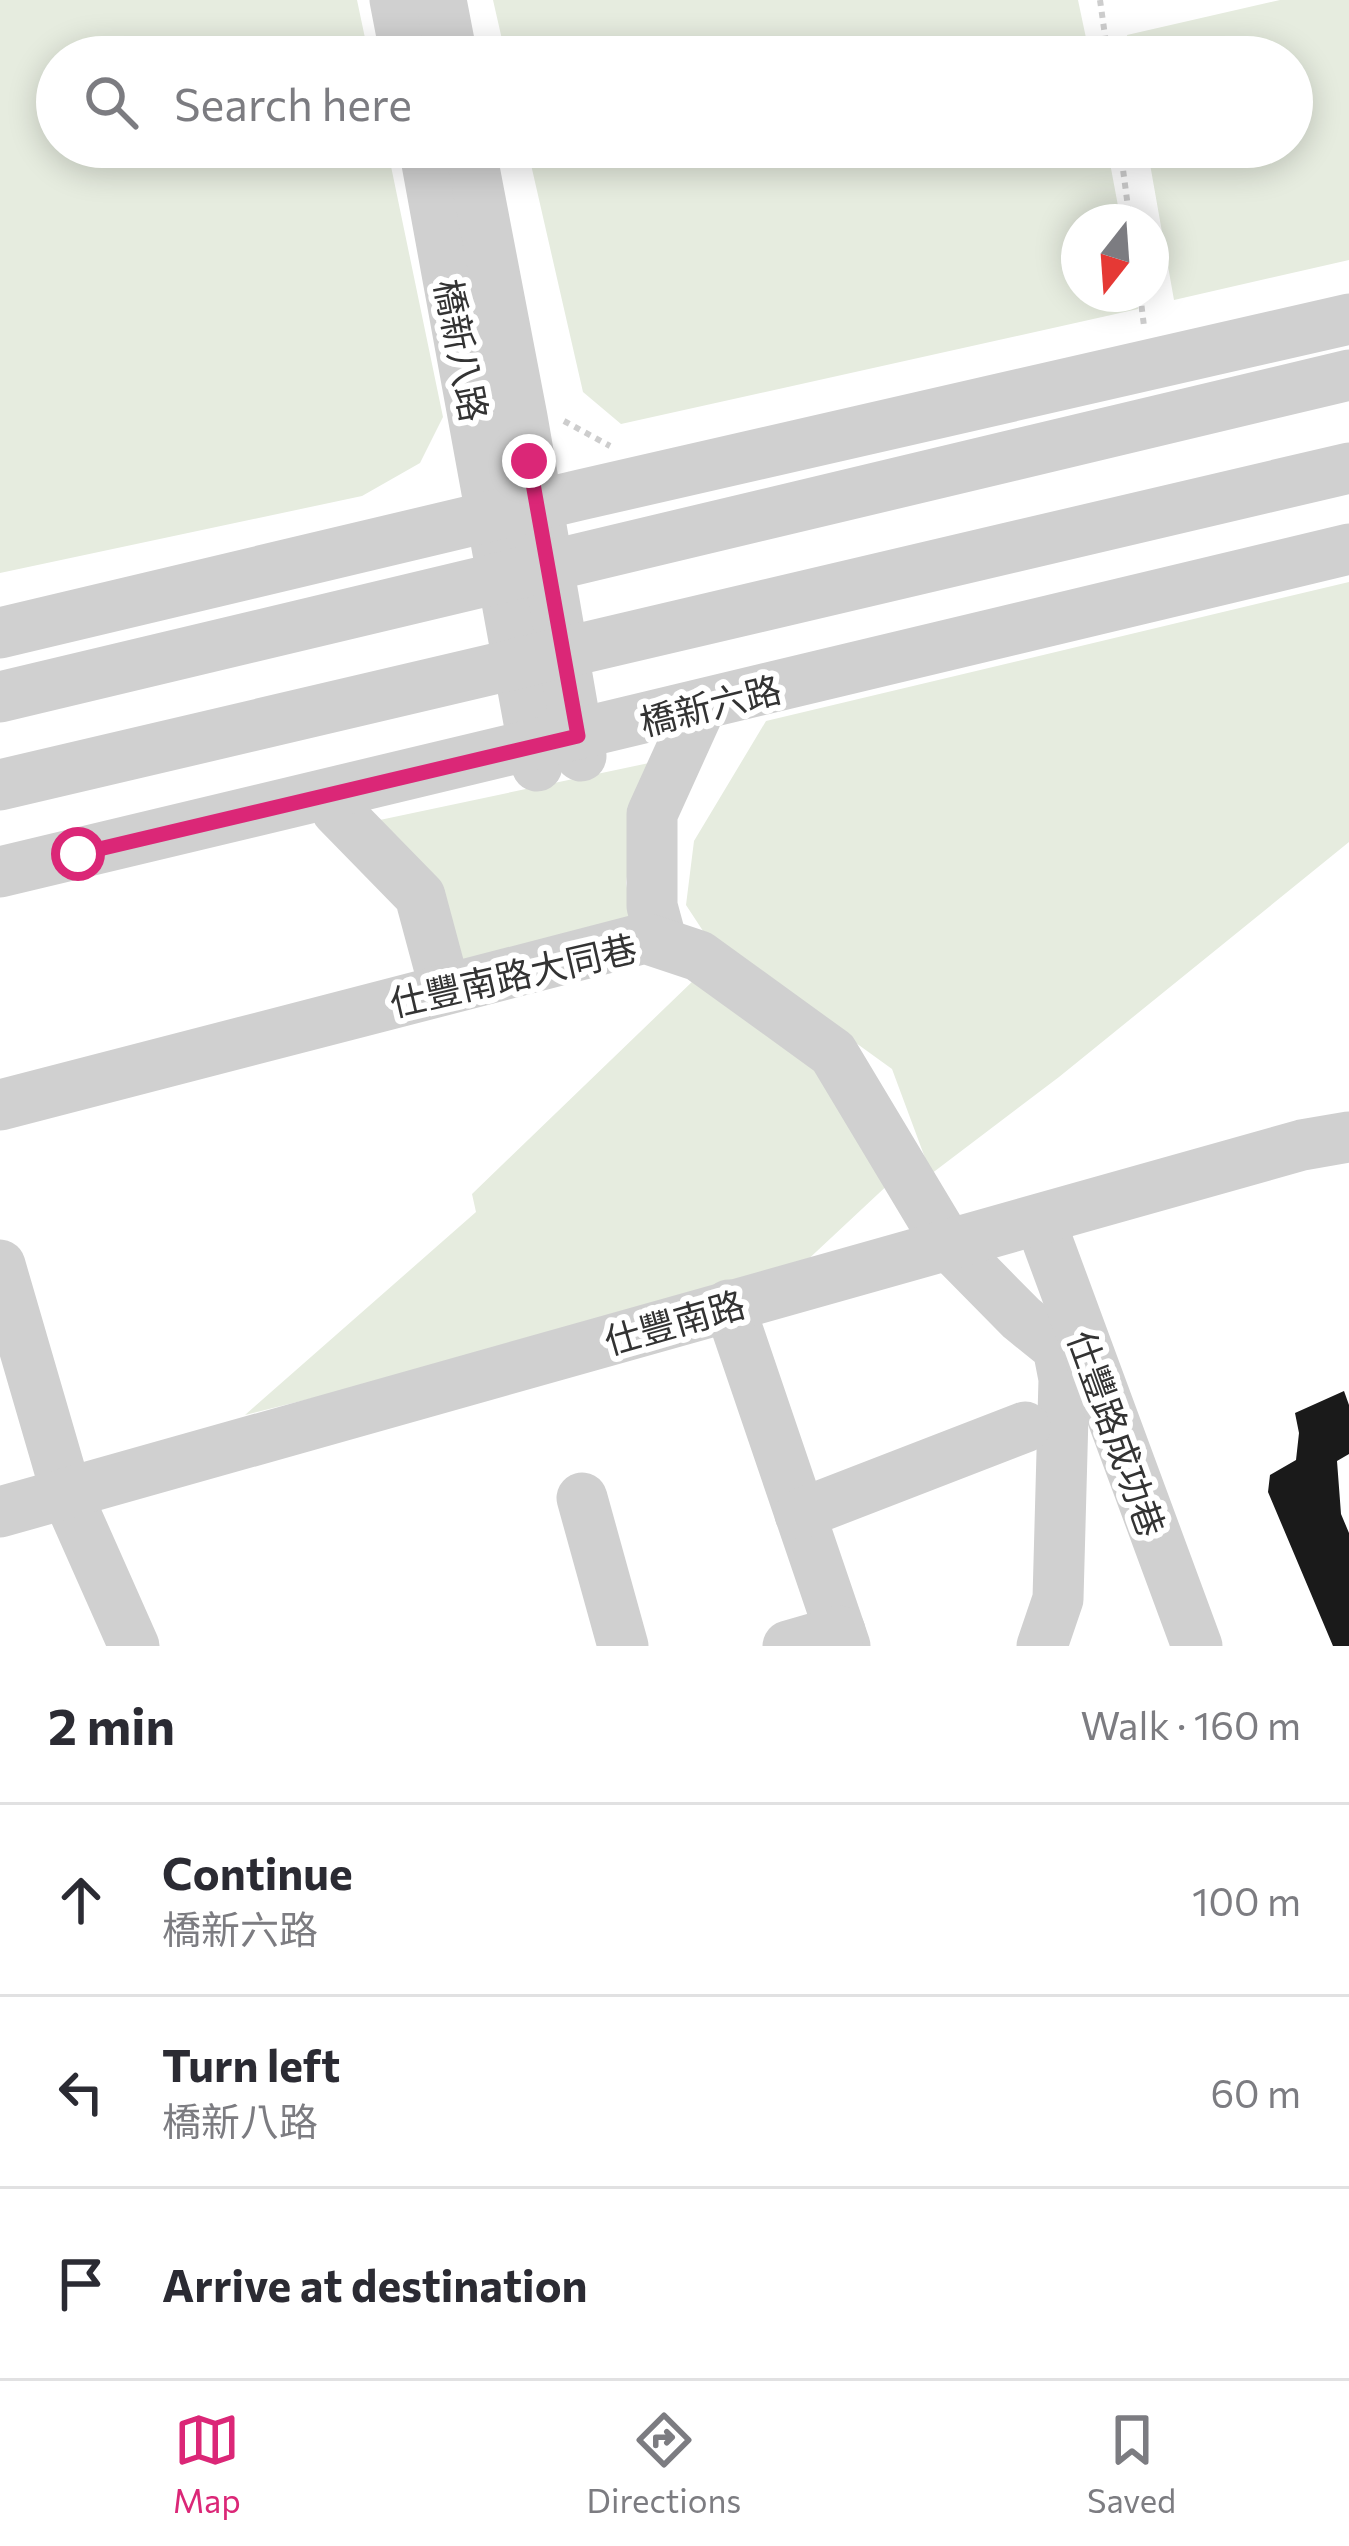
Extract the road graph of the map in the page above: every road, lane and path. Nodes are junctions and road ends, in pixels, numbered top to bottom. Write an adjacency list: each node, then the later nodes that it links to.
1 (395, 0): 4 (street)
2 (441, 0): 5 (street)
3 (1100, 0): 6 (path)
4 (402, 36)
5 (448, 36)
6 (1105, 36)
7 (429, 168): 16 (street, 橋新八路)
8 (473, 168): 16 (street, 橋新八路)
9 (1123, 168): 10 (path)
10 (1128, 204)
11 (1142, 312): 13 (path)
12 (1349, 319): 16 (street)
13 (1144, 329)
14 (1349, 375): 18 (street)
15 (1349, 468): 20 (street)
16 (515, 511): 18 (street, 橋新八路); 19 (street)
17 (1349, 548): 22 (street, 橋新六路)
18 (524, 572): 20 (street, 橋新八路); 21 (street)
19 (0, 633)
20 (541, 658): 23 (street, 橋新八路); 24 (street)
21 (0, 697)
22 (695, 719): 23 (street); 28 (street)
23 (558, 751): 25 (street); 26 (street)
24 (0, 785)
25 (337, 812): 27 (street); 29 (street)
26 (0, 872)
27 (0, 897)
28 (662, 943): 29 (street, 仕豐南路大同巷); 33 (street, 仕豐南路大同巷)
29 (445, 989): 30 (street, 仕豐南路大同巷)
30 (0, 1105)
31 (1349, 1137): 32 (street, 仕豐南路)
32 (1040, 1221): 33 (street, 仕豐南路); 46 (street, 仕豐路成功巷)
33 (947, 1244): 35 (street, 仕豐南路); 45 (street, 仕豐南路大同巷)
34 (0, 1264): 37 (street)
35 (729, 1305): 37 (street, 仕豐南路); 40 (street)
36 (1025, 1426): 40 (street)
37 (67, 1495): 39 (street, 仕豐南路); 42 (street)
38 (581, 1498): 43 (street)
39 (0, 1512)
40 (800, 1514): 41 (street)
41 (843, 1638): 44 (street)
42 (134, 1646)
43 (623, 1646)
44 (788, 1646)
45 (1042, 1646)
46 (1197, 1646)

